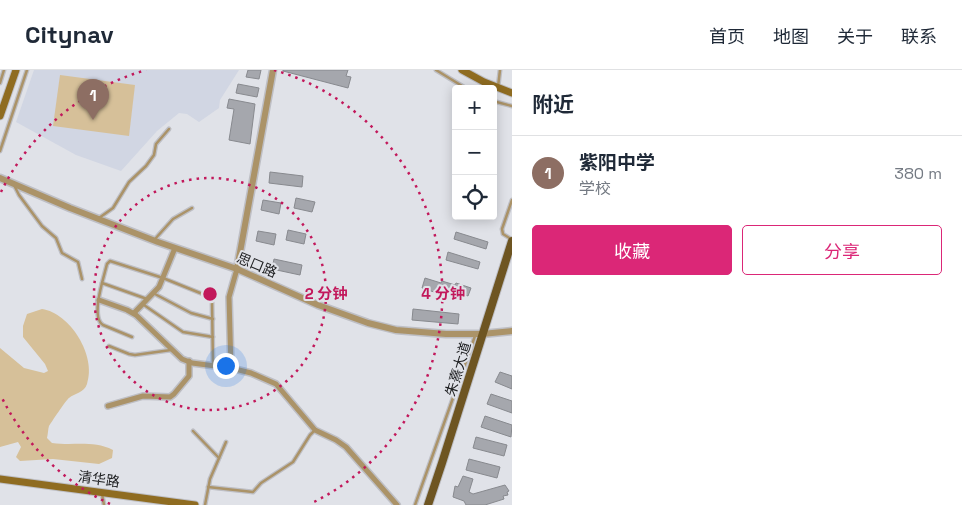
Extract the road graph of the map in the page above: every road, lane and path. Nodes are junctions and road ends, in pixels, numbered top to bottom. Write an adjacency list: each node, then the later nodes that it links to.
1 (4, 70): 8 (lane)
2 (16, 70): 14 (main road)
3 (27, 70): 16 (lane)
4 (273, 70): 25 (street)
5 (436, 70): 9 (lane)
6 (462, 70): 10 (main road)
7 (500, 70): 10 (lane)
8 (0, 83)
9 (460, 85)
10 (498, 88): 11 (main road)
11 (512, 93)
12 (497, 102): 13 (lane)
13 (512, 106)
14 (0, 116)
15 (169, 130): 21 (lane)
16 (0, 150)
17 (0, 178): 18 (street, 思口路)
18 (13, 183): 21 (street, 思口路); 27 (lane)
19 (512, 200): 23 (lane)
20 (192, 208): 22 (lane)
21 (98, 219): 22 (street, 思口路)
22 (154, 240): 24 (street, 思口路)
23 (512, 240): 36 (main road, 朱熹大道)
24 (175, 248): 25 (street, 思口路); 26 (street)
25 (237, 269): 36 (street, 思口路); 43 (street)
26 (163, 278): 28 (lane); 29 (street); 34 (lane)
27 (82, 279)
28 (102, 283): 30 (lane); 31 (lane)
29 (153, 293): 30 (street); 34 (lane)
30 (147, 299): 32 (street)
31 (98, 300): 33 (street); 37 (lane)
32 (142, 304): 33 (street); 38 (lane)
33 (134, 314): 40 (street)
34 (213, 319): 38 (lane)
35 (512, 331): 36 (street, 思口路)
36 (479, 334): 56 (lane); 57 (main road, 朱熹大道)
37 (132, 337)
38 (213, 338): 42 (lane)
39 (108, 346): 40 (lane)
40 (173, 350): 41 (street)
41 (189, 361): 42 (street); 44 (street)
42 (214, 366): 43 (street)
43 (231, 368): 45 (street)
44 (108, 406)
45 (315, 430): 50 (lane); 55 (street)
46 (193, 431): 48 (lane)
47 (226, 442): 48 (lane)
48 (219, 458): 50 (lane)
49 (0, 479): 51 (main road, 清华路)
50 (208, 486): 54 (lane)
51 (102, 492): 52 (lane); 53 (main road, 清华路)
52 (104, 505)
53 (196, 505)
54 (205, 505)
55 (398, 505)
56 (415, 505)
57 (428, 505)

